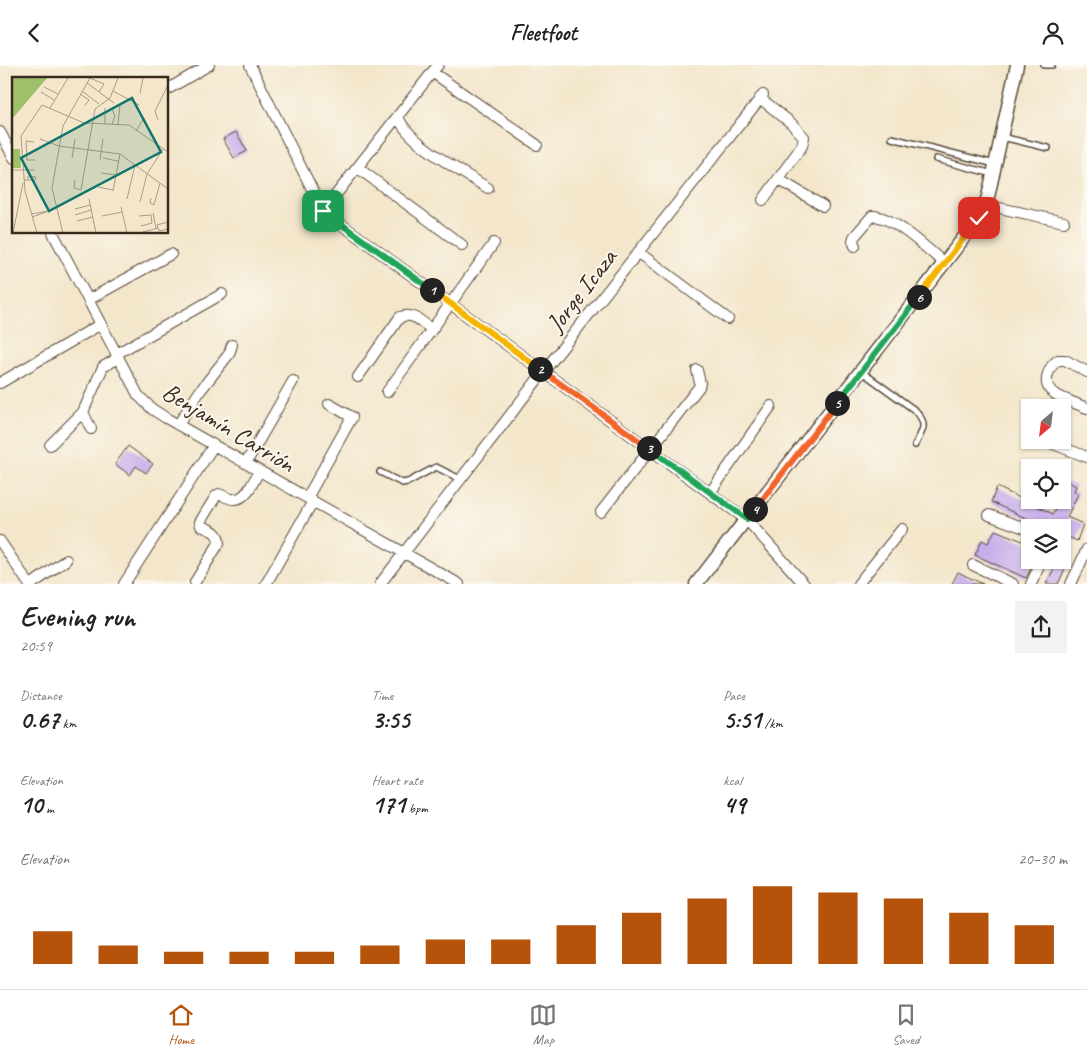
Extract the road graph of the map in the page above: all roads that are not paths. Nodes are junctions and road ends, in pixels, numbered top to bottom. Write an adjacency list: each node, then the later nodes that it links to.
1 (209, 65): 7 (street)
2 (1017, 65): 10 (street)
3 (1044, 65): 4 (lane)
4 (1052, 65)
5 (252, 66): 23 (street)
6 (435, 68): 8 (street); 12 (street)
7 (169, 88)
8 (398, 116): 16 (street); 19 (street)
9 (0, 132): 14 (street)
10 (1001, 137): 13 (lane); 17 (street)
11 (892, 138): 17 (lane)
12 (537, 145)
13 (1048, 148)
14 (12, 154)
15 (936, 159): 17 (lane)
16 (358, 168): 23 (street); 27 (street)
17 (994, 169): 21 (street)
18 (778, 179): 20 (street); 22 (street); 29 (street, Jorge Icaza)
19 (488, 188)
20 (763, 200)
21 (986, 205): 24 (street); 31 (street)
22 (824, 206)
23 (323, 211): 34 (street)
24 (1064, 222)
25 (54, 234): 33 (street, Benjamín Carrión)
26 (494, 243): 34 (street)
27 (462, 245)
28 (855, 247): 31 (street)
29 (638, 252): 35 (street); 40 (street, Jorge Icaza)
30 (171, 253): 33 (street)
31 (945, 264): 42 (street)
32 (222, 294): 39 (street)
33 (88, 300): 36 (street, Benjamín Carrión)
34 (450, 303): 37 (street); 40 (street)
35 (728, 319)
36 (101, 324): 39 (street, Benjamín Carrión); 46 (street)
37 (431, 329): 44 (street); 47 (street)
38 (232, 345): 52 (street)
39 (117, 356): 51 (street); 52 (street, Benjamín Carrión)
40 (544, 371): 57 (street); 63 (street, Jorge Icaza)
41 (697, 371): 57 (street)
42 (862, 372): 56 (lane); 68 (street)
43 (1087, 372): 50 (street)
44 (358, 377)
45 (293, 381): 60 (street)
46 (0, 383)
47 (387, 392)
48 (329, 404): 65 (street)
49 (771, 406): 64 (street)
50 (1087, 408)
51 (83, 412): 53 (street); 54 (street)
52 (178, 425): 55 (street, Benjamín Carrión)
53 (91, 429)
54 (50, 445)
55 (214, 445): 60 (street, Benjamín Carrión); 79 (street)
56 (915, 445)
57 (649, 449): 64 (street); 66 (street)
58 (1067, 449): 59 (street)
59 (1087, 457)
60 (246, 463): 61 (street, Benjamín Carrión)
61 (259, 471): 65 (street, Benjamín Carrión); 77 (street)
62 (380, 472): 63 (lane)
63 (461, 480): 73 (street, Jorge Icaza)
64 (710, 493): 68 (street)
65 (310, 499): 73 (street, Benjamín Carrión); 80 (street)
66 (601, 512)
67 (989, 515): 69 (street)
68 (747, 519): 83 (street); 84 (street)
69 (1021, 527)
70 (902, 529): 85 (street)
71 (0, 541): 78 (street)
72 (1087, 549): 88 (street)
73 (405, 553): 81 (street, Jorge Icaza); 82 (street, Benjamín Carrión)
74 (66, 560): 78 (street)
75 (973, 565): 86 (street)
76 (1038, 569): 87 (street)
77 (196, 582)
78 (31, 584)
79 (124, 584)
80 (266, 584)
81 (380, 584)
82 (459, 584)
83 (696, 584)
84 (804, 584)
85 (858, 584)
86 (1013, 584)
87 (1031, 584)
88 (1071, 584)

